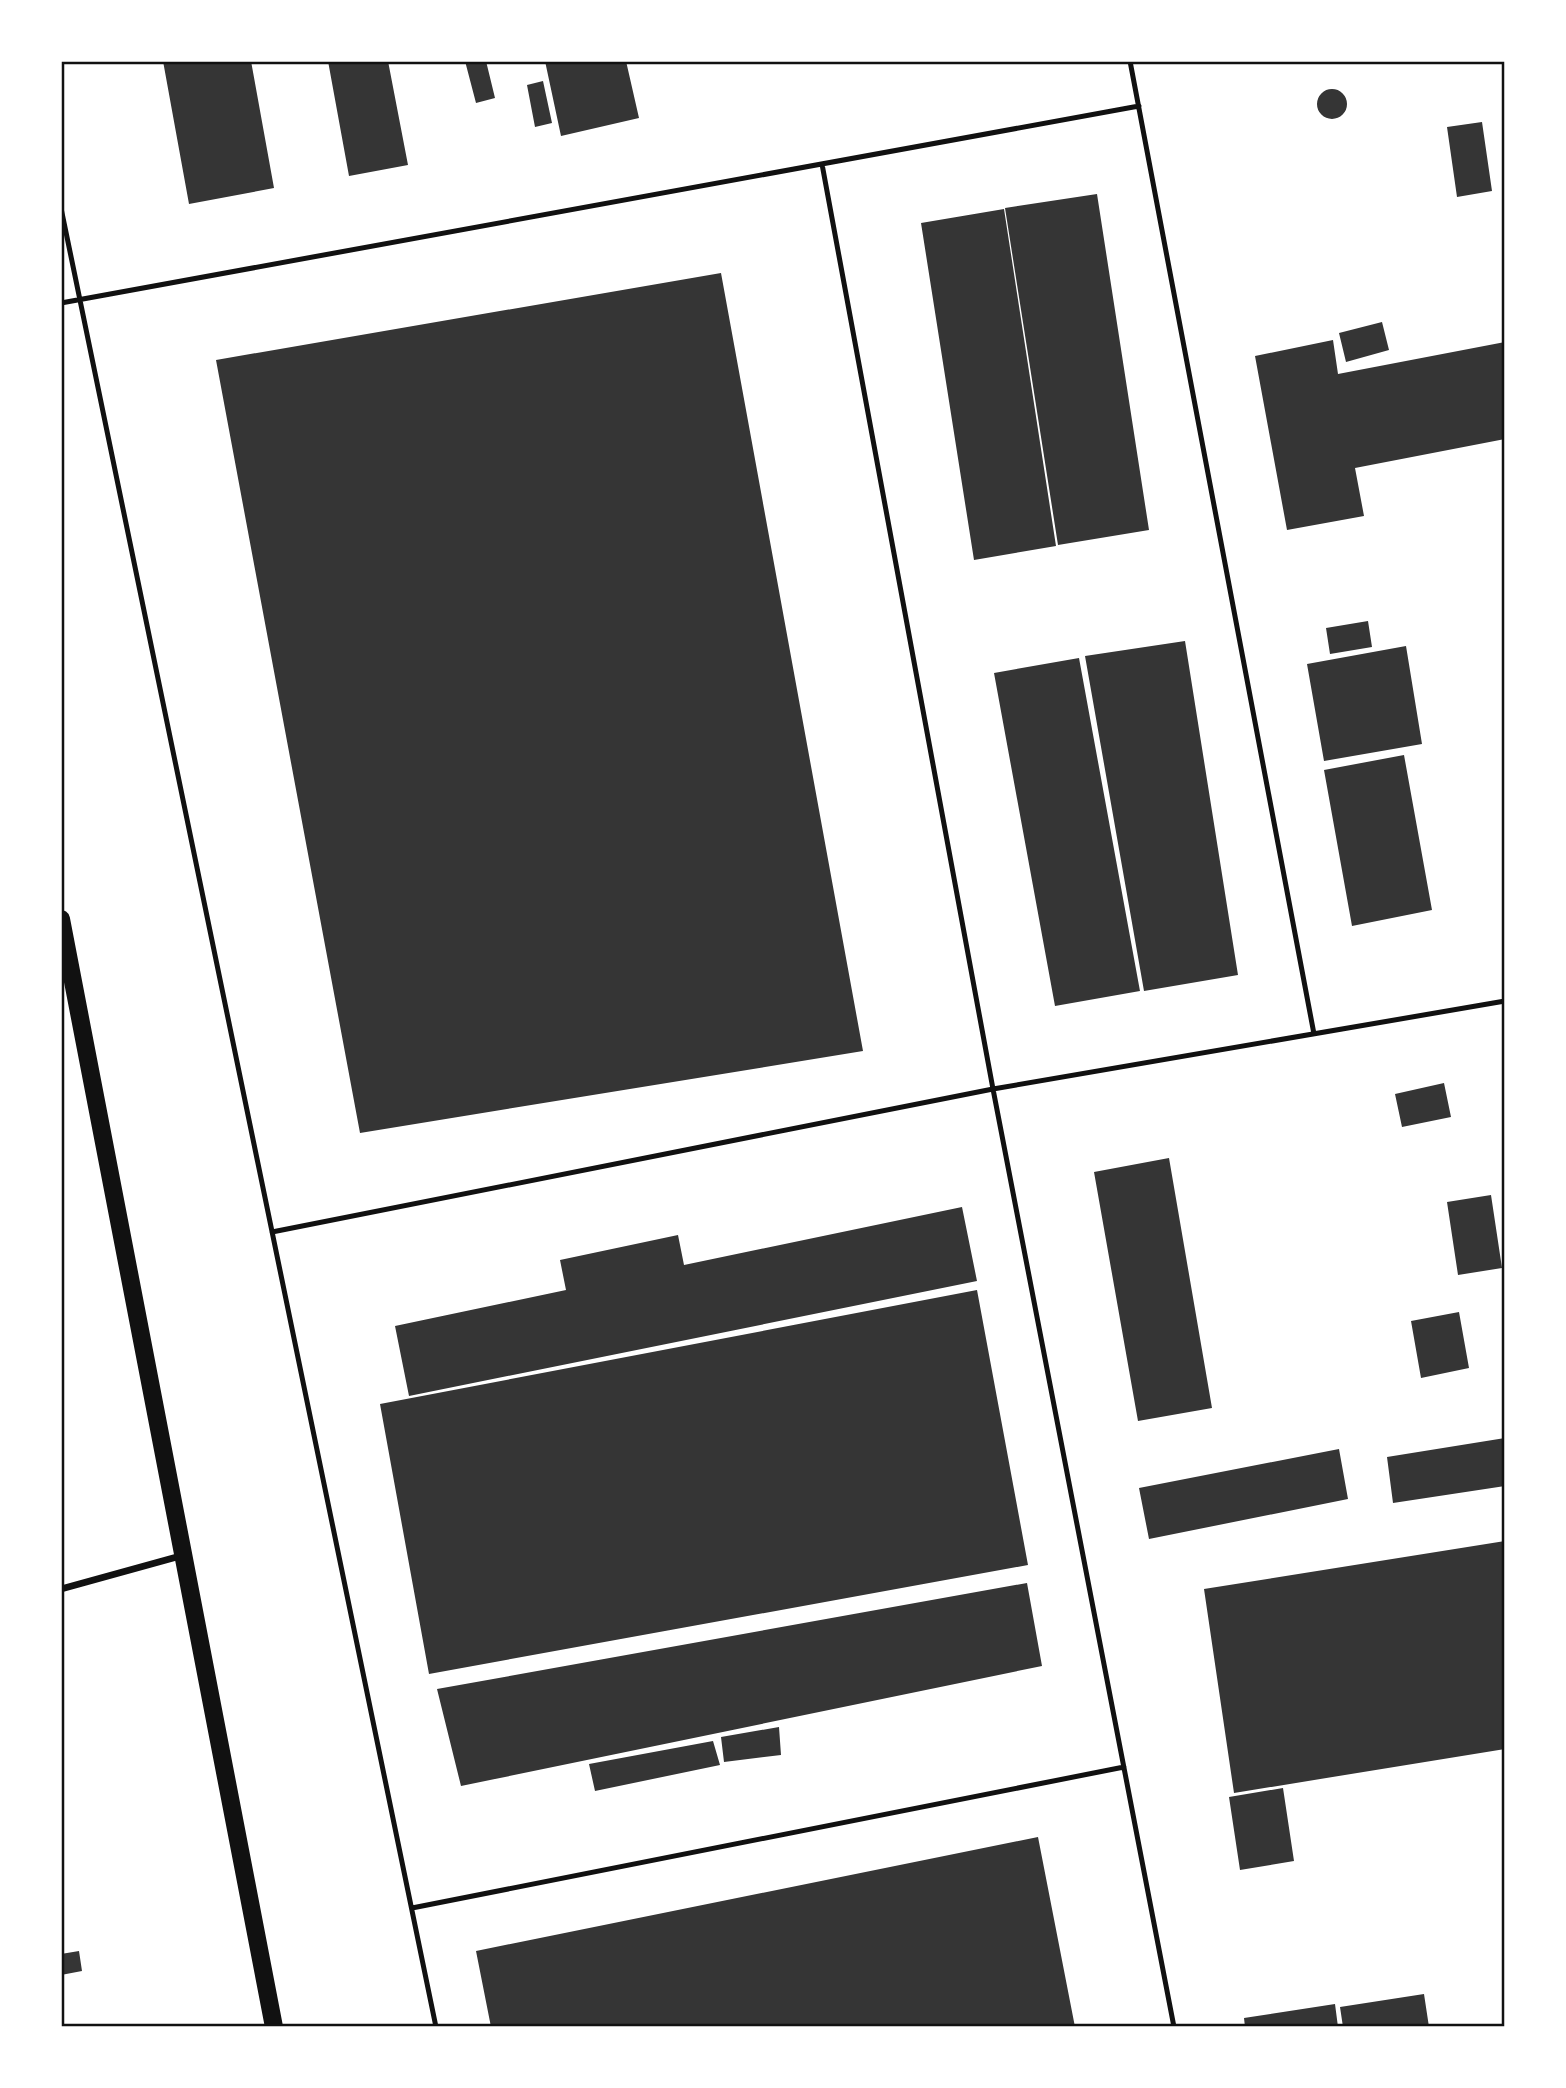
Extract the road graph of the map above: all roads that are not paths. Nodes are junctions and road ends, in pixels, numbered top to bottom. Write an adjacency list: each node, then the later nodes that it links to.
1 (1130, 61): 2 (lane)
2 (1139, 106): 3 (lane); 9 (lane)
3 (822, 164): 5 (lane); 10 (lane)
4 (61, 208): 5 (lane)
5 (80, 300): 6 (lane); 11 (lane)
6 (61, 303)
7 (61, 919): 12 (main road)
8 (1505, 1001): 9 (lane)
9 (1314, 1034): 10 (lane)
10 (993, 1089): 11 (lane); 14 (lane)
11 (272, 1232): 15 (lane)
12 (185, 1555): 13 (street); 16 (main road)
13 (61, 1589)
14 (1124, 1767): 15 (lane); 18 (lane)
15 (412, 1908): 17 (lane)
16 (274, 2027)
17 (436, 2027)
18 (1174, 2027)

